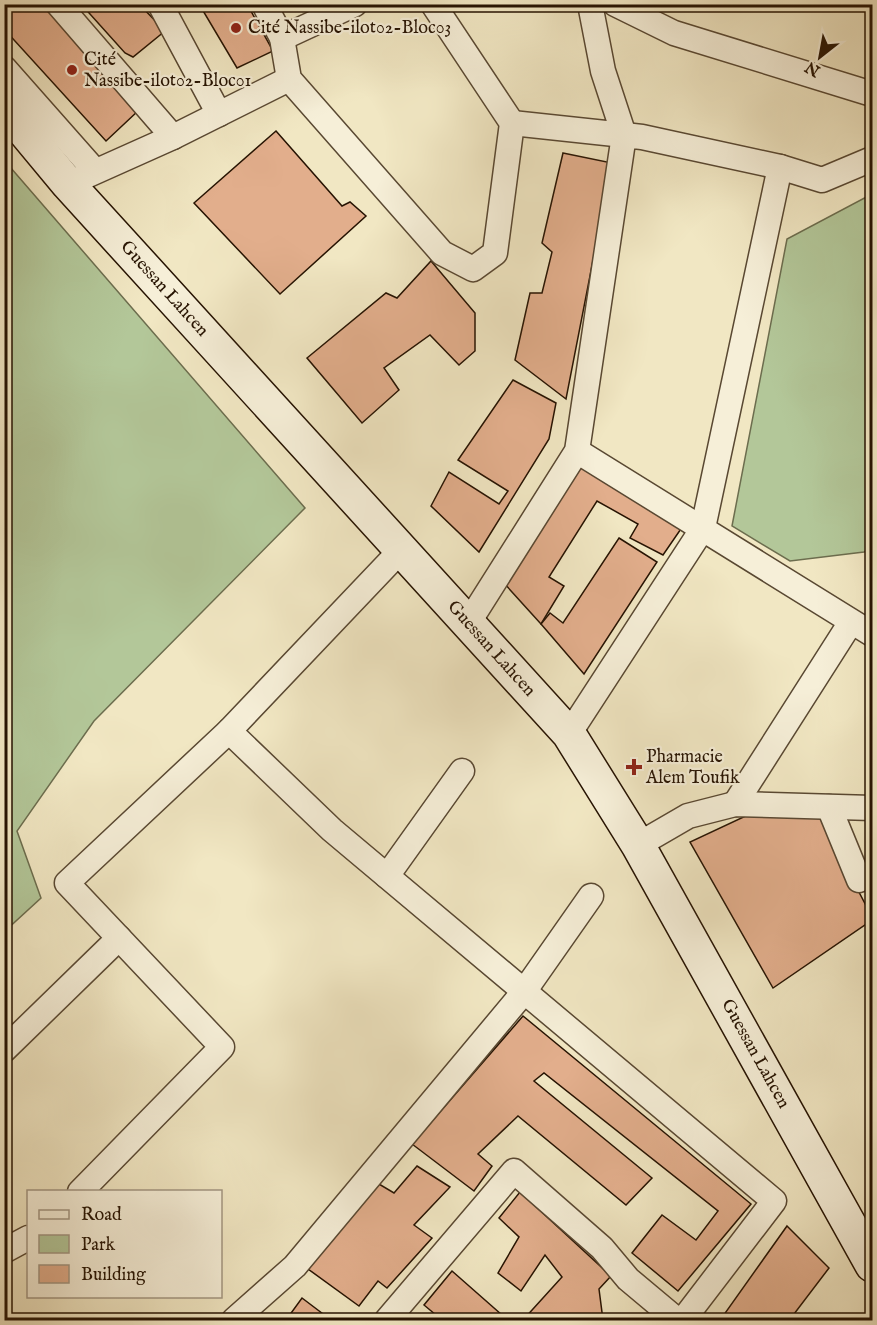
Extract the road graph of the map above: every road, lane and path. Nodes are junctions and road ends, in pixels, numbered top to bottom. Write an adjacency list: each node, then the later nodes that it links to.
1 (58, 4): 16 (street)
2 (160, 4): 13 (street)
3 (264, 4): 8 (street)
4 (355, 4): 8 (street)
5 (433, 4): 14 (street)
6 (590, 4): 15 (street)
7 (615, 4): 11 (street)
8 (282, 38): 10 (street)
9 (4, 68): 19 (street)
10 (289, 80): 13 (street); 14 (street)
11 (873, 94)
12 (4, 107): 19 (main road, Guessan Lahcen)
13 (219, 114): 16 (street)
14 (512, 123): 15 (street)
15 (624, 135): 18 (street); 20 (street)
16 (173, 137): 19 (street)
17 (873, 159): 18 (street)
18 (780, 167): 21 (street)
19 (82, 178): 22 (main road, Guessan Lahcen)
20 (577, 451): 21 (street); 24 (street)
21 (703, 528): 23 (street); 27 (street)
22 (402, 549): 24 (main road, Guessan Lahcen); 26 (street)
23 (851, 622): 25 (street); 29 (street)
24 (467, 625): 27 (main road, Guessan Lahcen)
25 (873, 634)
26 (229, 731): 33 (street); 36 (street)
27 (569, 735): 32 (main road, Guessan Lahcen)
28 (462, 771): 33 (street)
29 (735, 804): 30 (street); 32 (street)
30 (830, 807): 31 (street); 34 (street)
31 (873, 807)
32 (638, 845): 42 (main road, Guessan Lahcen)
33 (387, 876): 37 (street)
34 (859, 880)
35 (591, 896): 37 (street)
36 (119, 938): 38 (street); 39 (street)
37 (523, 993): 43 (street); 46 (street)
38 (4, 1050)
39 (81, 1190)
40 (27, 1239): 41 (street)
41 (4, 1251)
42 (873, 1265)
43 (234, 1320)
44 (387, 1320): 45 (street)
45 (677, 1320)
46 (683, 1320)

